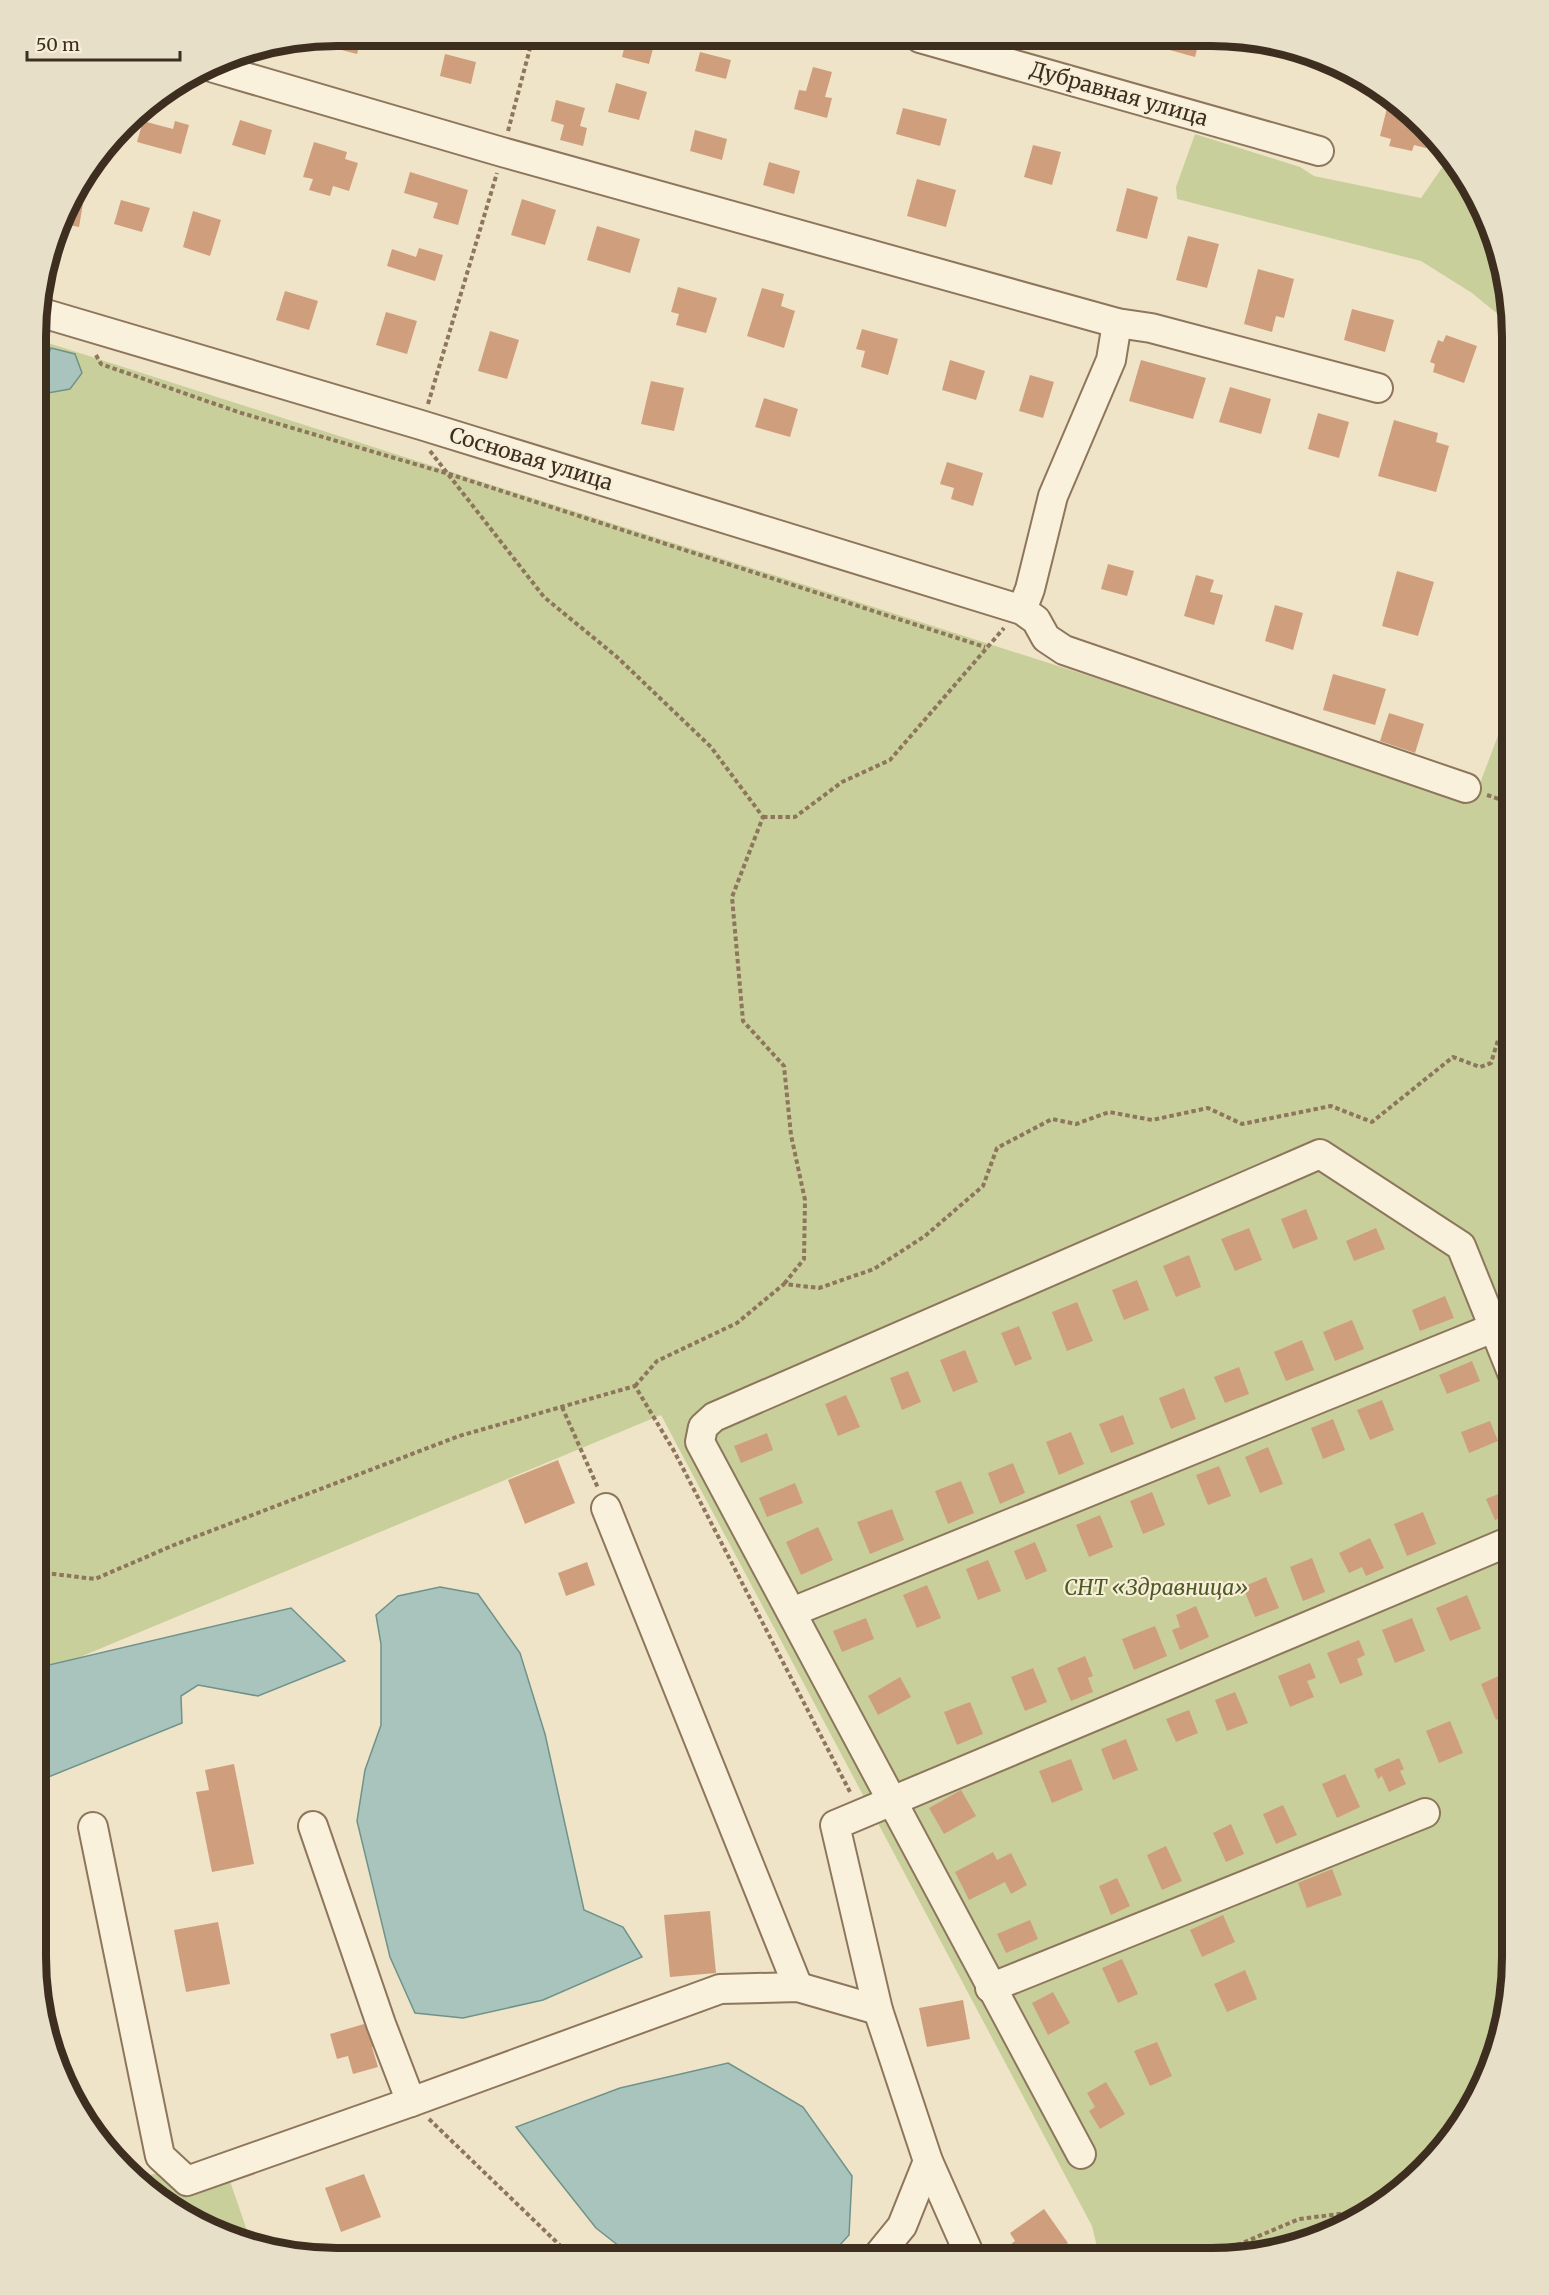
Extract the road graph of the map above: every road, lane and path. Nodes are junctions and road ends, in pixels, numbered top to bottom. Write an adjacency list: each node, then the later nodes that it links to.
1 (530, 46): 5 (path)
2 (948, 46): 4 (street, Дубравная улица)
3 (223, 71): 5 (street)
4 (1319, 151)
5 (502, 152): 7 (street); 10 (path)
6 (47, 315): 8 (street, Сосновая улица)
7 (1117, 323): 9 (street); 12 (street)
8 (81, 326): 10 (street, Сосновая улица); 11 (path)
9 (1378, 388)
10 (422, 425): 11 (path); 12 (street, Сосновая улица)
11 (449, 474): 13 (path); 15 (path)
12 (1022, 610): 13 (path); 14 (street)
13 (985, 647): 15 (path)
14 (1466, 788)
15 (763, 817): 17 (path)
16 (1502, 1038): 17 (path)
17 (784, 1284): 20 (path)
18 (1492, 1328): 19 (street); 25 (street); 25 (street)
19 (1502, 1350)
20 (635, 1386): 21 (path); 27 (path)
21 (562, 1407): 22 (path); 24 (path)
22 (606, 1508): 31 (street)
23 (1502, 1544): 26 (street)
24 (46, 1573)
25 (792, 1612): 26 (street)
26 (890, 1801): 27 (street); 32 (street)
27 (861, 1813): 33 (street)
28 (1425, 1813): 32 (street)
29 (313, 1826): 34 (street)
30 (93, 1827): 34 (street)
31 (798, 1987): 33 (street); 34 (street)
32 (990, 1988): 35 (street)
33 (878, 2010): 36 (street)
34 (411, 2102): 38 (path)
35 (1080, 2154)
36 (928, 2161): 39 (street); 40 (street)
37 (1350, 2213): 41 (path)
38 (563, 2248)
39 (884, 2248)
40 (967, 2248)
41 (1222, 2248)

